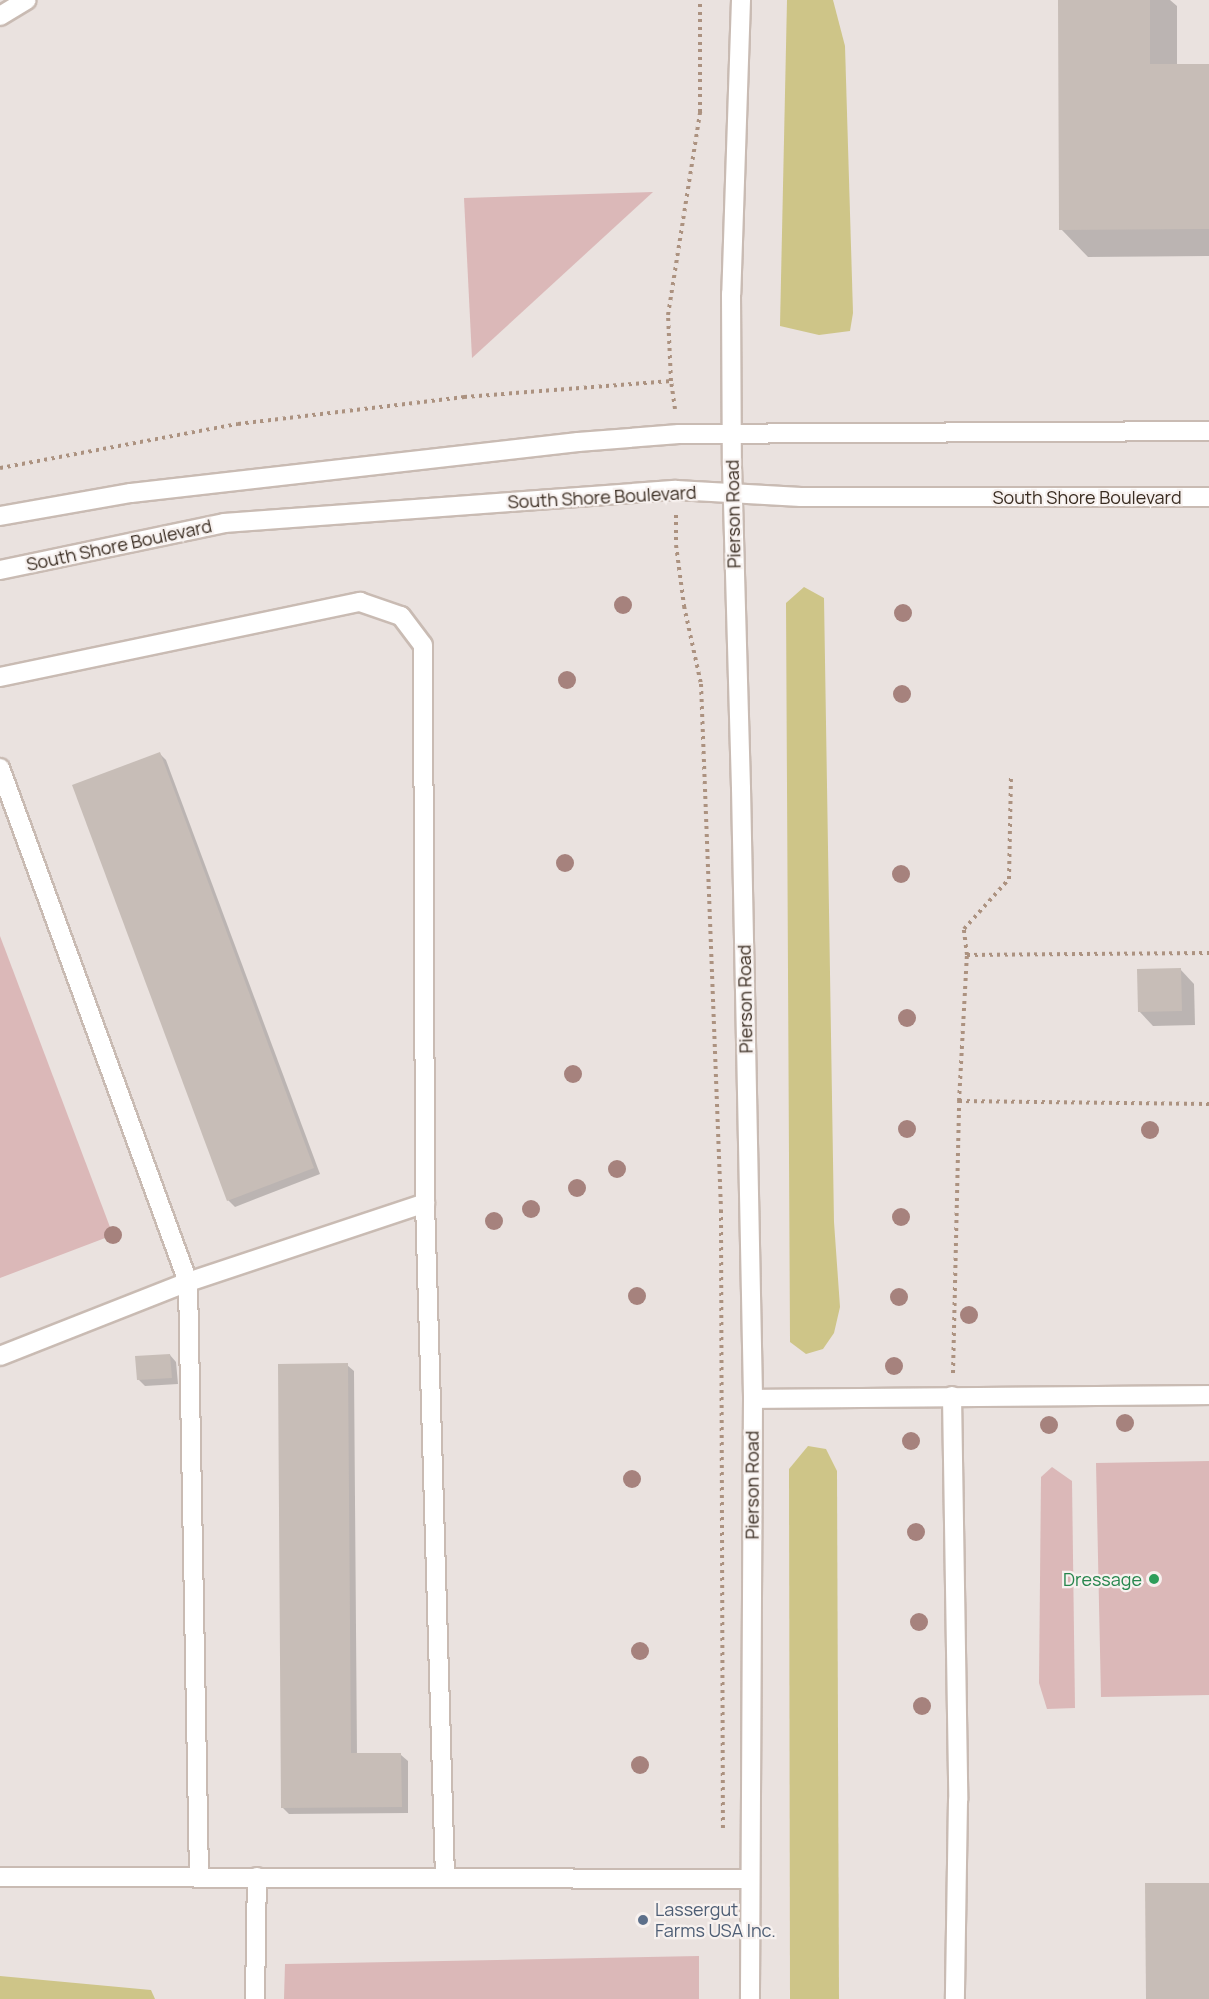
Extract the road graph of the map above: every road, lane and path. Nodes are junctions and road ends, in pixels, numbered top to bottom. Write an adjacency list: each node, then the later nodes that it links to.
1 (27, 0): 4 (street)
2 (700, 0): 5 (path)
3 (741, 0): 8 (street, Pierson Road)
4 (0, 16)
5 (671, 381): 7 (path); 9 (path)
6 (1209, 431): 8 (street)
7 (679, 434): 8 (street); 13 (street)
8 (732, 435): 11 (street, Pierson Road)
9 (0, 468)
10 (676, 489): 11 (street, South Shore Boulevard); 14 (street, South Shore Boulevard); 28 (path)
11 (733, 492): 12 (street, South Shore Boulevard); 27 (street, Pierson Road)
12 (1209, 497)
13 (0, 516)
14 (0, 570)
15 (0, 677): 22 (street)
16 (0, 768): 23 (street)
17 (1011, 778): 19 (path)
18 (1209, 953): 19 (path)
19 (967, 955): 20 (path)
20 (960, 1101): 21 (path); 26 (path)
21 (1209, 1104)
22 (425, 1203): 23 (street); 32 (street)
23 (188, 1282): 24 (street); 31 (street)
24 (0, 1356)
25 (1209, 1395): 26 (street)
26 (952, 1396): 27 (street); 36 (street)
27 (753, 1399): 33 (street, Pierson Road)
28 (723, 1831)
29 (0, 1877): 31 (street)
30 (257, 1877): 31 (street); 32 (street); 34 (street)
31 (199, 1878)
32 (445, 1878): 33 (street)
33 (749, 1879): 35 (street, Pierson Road)
34 (255, 1999)
35 (750, 1999)
36 (955, 1999)

